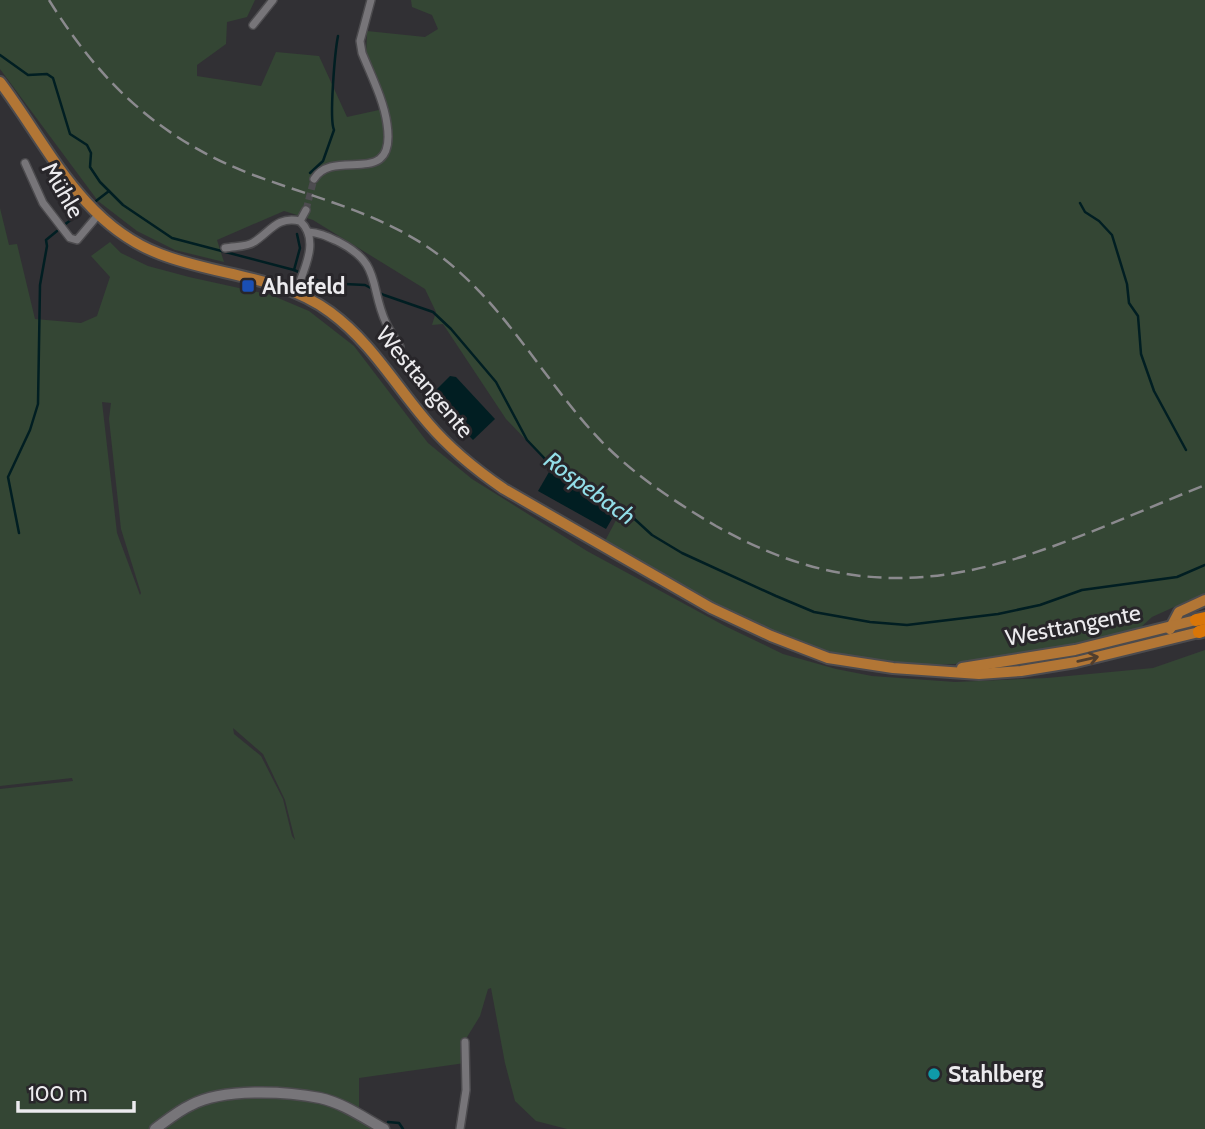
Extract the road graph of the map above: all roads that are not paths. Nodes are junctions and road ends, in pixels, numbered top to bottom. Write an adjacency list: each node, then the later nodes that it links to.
1 (273, 0): 3 (street)
2 (371, 0): 6 (street)
3 (253, 25)
4 (0, 82): 8 (main road, Westtangente)
5 (25, 163): 8 (street, Mühle)
6 (314, 179)
7 (306, 210): 9 (street)
8 (98, 215): 12 (main road, Westtangente)
9 (300, 221): 10 (street); 11 (street)
10 (309, 232): 12 (street); 13 (street)
11 (225, 248)
12 (296, 292): 18 (main road, Westtangente)
13 (400, 347)
14 (1205, 600): 16 (main road)
15 (1201, 625): 16 (main road, Westtangente); 17 (main road, Westtangente)
16 (1172, 626): 17 (main road); 18 (main road, Westtangente)
17 (1156, 643): 18 (main road, Westtangente, one-way to 17)
18 (948, 671)
19 (465, 1042): 22 (street)
20 (155, 1129): 21 (main road)
21 (384, 1129)
22 (460, 1129)

